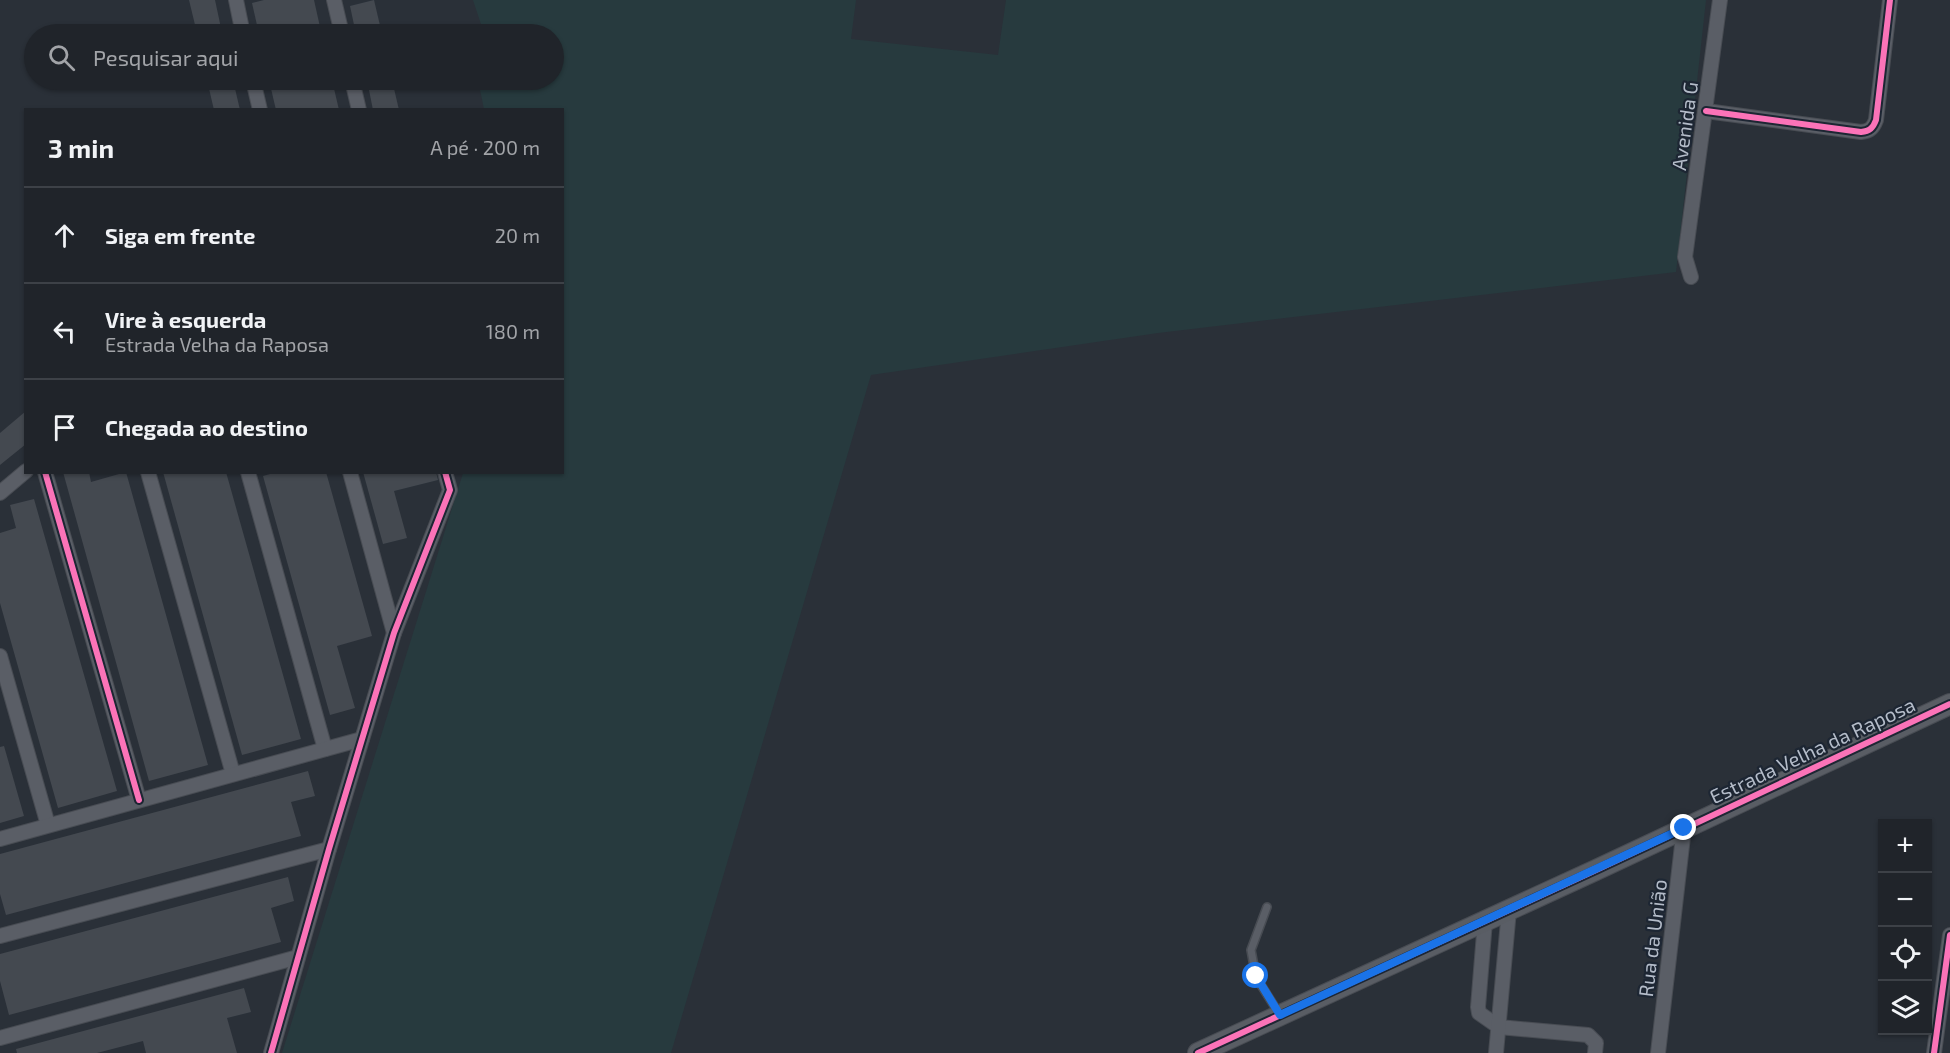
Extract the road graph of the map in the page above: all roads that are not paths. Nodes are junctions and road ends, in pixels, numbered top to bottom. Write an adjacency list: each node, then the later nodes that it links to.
1 (236, 0): 5 (street)
2 (334, 0): 6 (street)
3 (1720, 0): 11 (street, Avenida G)
4 (1890, 0): 11 (street)
5 (241, 24)
6 (340, 24)
7 (255, 90): 9 (street)
8 (354, 90): 10 (street)
9 (260, 108)
10 (359, 108)
11 (1706, 111): 12 (street, Avenida G)
12 (1691, 277)
13 (24, 473): 19 (street)
14 (46, 474): 26 (street)
15 (149, 474): 25 (street)
16 (249, 474): 24 (street)
17 (351, 474): 20 (street)
18 (446, 474): 20 (street)
19 (0, 493)
20 (394, 633): 23 (street)
21 (0, 656): 27 (street)
22 (1950, 704): 28 (street, Estrada Velha da Raposa)
23 (362, 739): 24 (street); 30 (street)
24 (325, 749): 25 (street)
25 (233, 774): 26 (street)
26 (139, 800): 27 (street)
27 (48, 825): 29 (street)
28 (1684, 828): 32 (street, Estrada Velha da Raposa); 44 (street, Rua da União)
29 (0, 838)
30 (329, 849): 35 (street); 36 (street)
31 (1267, 907): 37 (lane)
32 (1509, 910): 33 (street, Estrada Velha da Raposa); 38 (street)
33 (1485, 921): 37 (street, Estrada Velha da Raposa); 38 (street)
34 (1950, 935): 45 (street)
35 (0, 936)
36 (298, 957): 39 (street); 40 (street)
37 (1280, 1015): 41 (street, Estrada Velha da Raposa)
38 (1499, 1027): 42 (street); 43 (street)
39 (0, 1038)
40 (271, 1053)
41 (1198, 1053)
42 (1496, 1053)
43 (1596, 1053)
44 (1658, 1053)
45 (1934, 1053)

